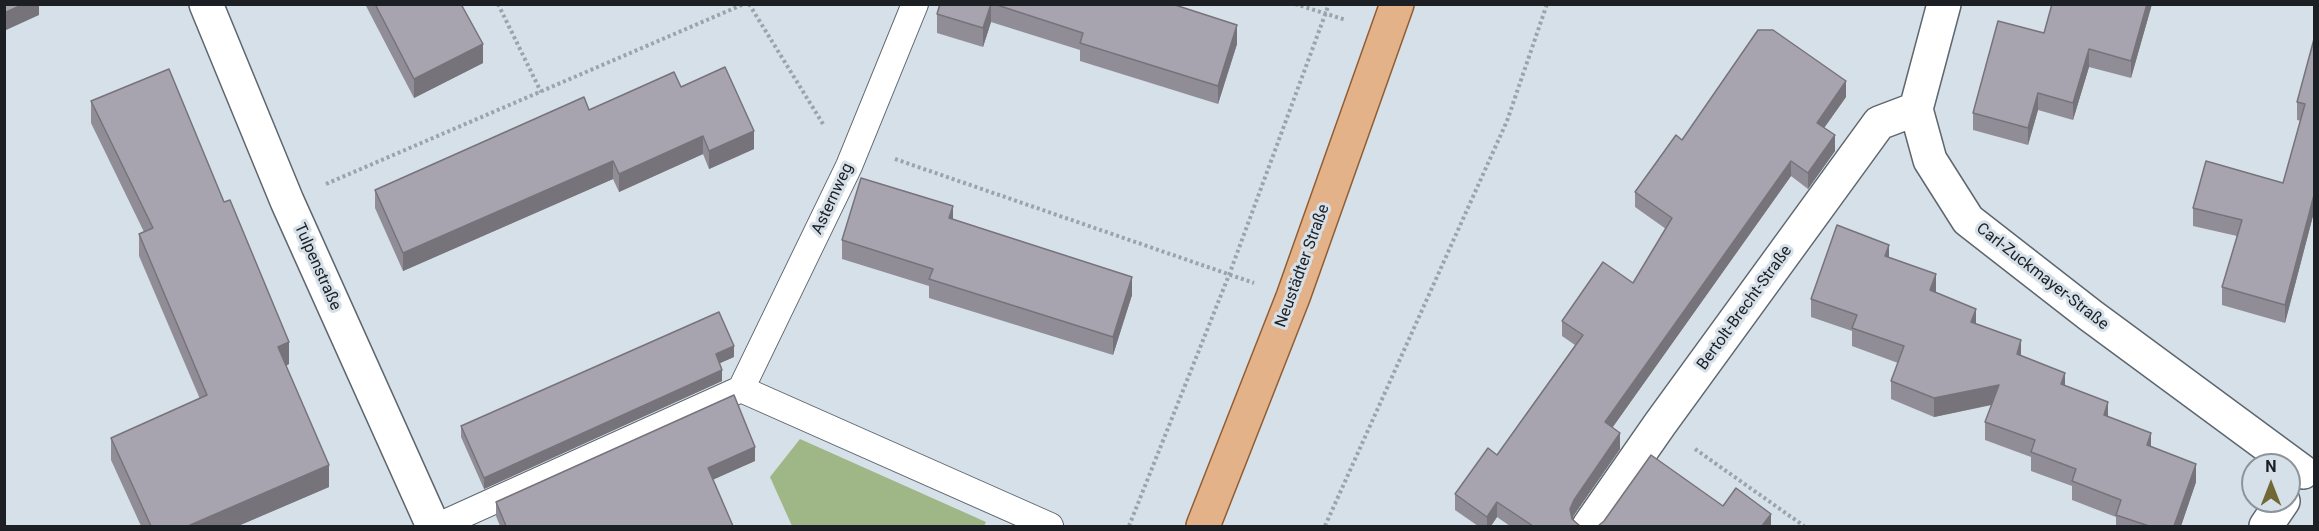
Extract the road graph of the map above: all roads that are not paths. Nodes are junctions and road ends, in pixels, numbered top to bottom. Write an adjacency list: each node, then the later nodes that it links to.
1 (206, 4): 9 (street, Tulpenstraße)
2 (915, 4): 6 (lane, Asternweg)
3 (1944, 4): 5 (street)
4 (1392, 18): 11 (main road, Neustädter Straße)
5 (1916, 109): 7 (street, Carl-Zuckmayer-Straße); 12 (street, Bertolt-Brecht-Straße)
6 (741, 389): 9 (lane); 10 (lane)
7 (2302, 473)
8 (2275, 513): 13 (street)
9 (436, 526)
10 (1050, 526)
11 (1203, 526)
12 (1590, 526)
13 (2266, 526)

